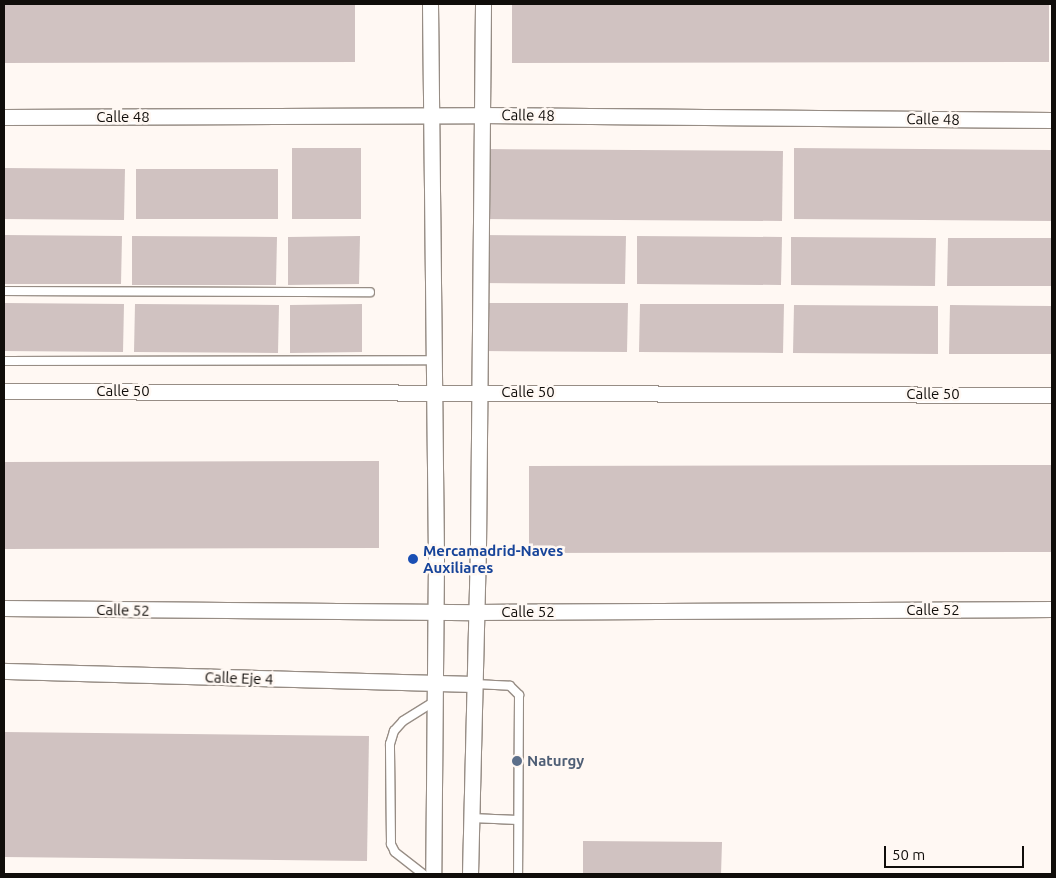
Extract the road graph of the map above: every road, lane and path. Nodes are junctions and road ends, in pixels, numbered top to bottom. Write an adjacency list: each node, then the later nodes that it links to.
1 (430, 4): 4 (street)
2 (482, 4): 3 (street)
3 (480, 115): 4 (street, Calle 48); 6 (street, Calle 48); 13 (street)
4 (430, 116): 5 (street, Calle 48); 9 (street)
5 (4, 117)
6 (1052, 120)
7 (4, 291): 8 (lane)
8 (370, 292)
9 (434, 360): 10 (lane); 12 (street)
10 (4, 361)
11 (4, 391): 12 (street, Calle 50)
12 (434, 392): 13 (street, Calle 50); 17 (street)
13 (478, 392): 14 (street, Calle 50); 18 (street)
14 (1052, 395)
15 (4, 608): 17 (street, Calle 52)
16 (1052, 609): 18 (street, Calle 52)
17 (436, 612): 18 (street, Calle 52); 20 (street)
18 (477, 612): 21 (street)
19 (4, 671): 20 (street, Calle Eje 4)
20 (436, 683): 21 (street, Calle Eje 4); 22 (street)
21 (475, 684): 23 (street); 24 (lane)
22 (435, 701): 25 (lane); 26 (street)
23 (472, 818): 24 (lane); 27 (street)
24 (518, 820): 28 (lane)
25 (423, 874)
26 (434, 874)
27 (470, 874)
28 (518, 874)

